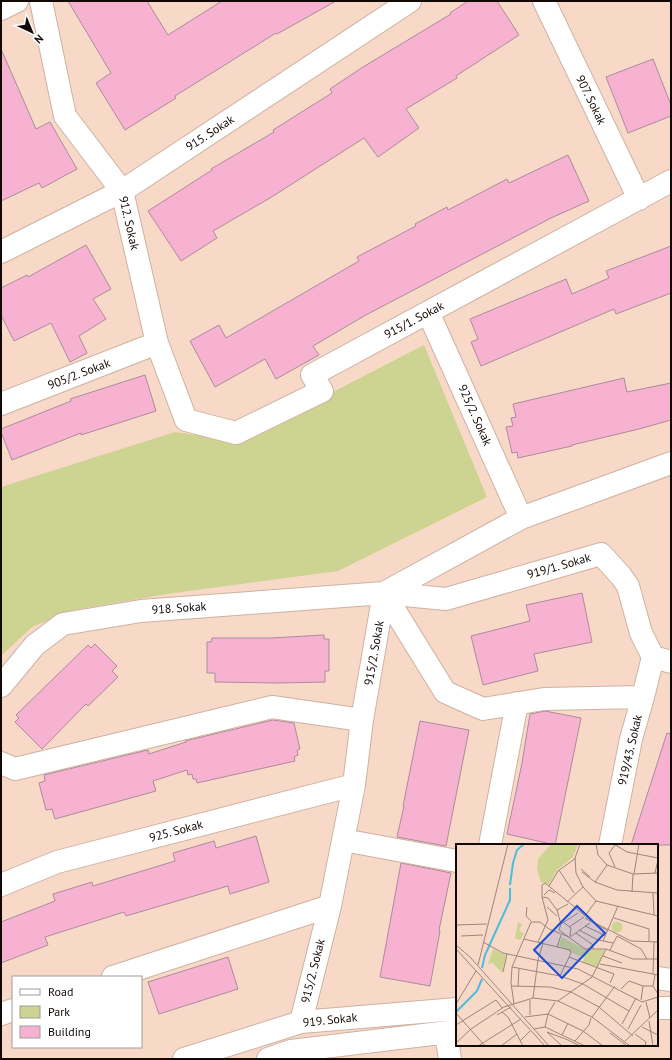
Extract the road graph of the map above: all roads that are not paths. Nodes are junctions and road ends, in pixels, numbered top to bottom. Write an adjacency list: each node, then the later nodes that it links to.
1 (16, 1): 5 (street)
2 (41, 1): 7 (street, 912. Sokak)
3 (410, 1): 7 (street, 915. Sokak)
4 (544, 1): 8 (street, 907. Sokak)
5 (1, 9)
6 (671, 181): 8 (street, 915/1. Sokak)
7 (122, 191): 9 (street, 915. Sokak); 11 (street, 912. Sokak)
8 (639, 199): 10 (street, 915/1. Sokak)
9 (1, 252)
10 (428, 312): 13 (street, 915/1. Sokak); 15 (street, 925/2. Sokak)
11 (157, 343): 12 (street, 905/2. Sokak); 13 (street, 912. Sokak)
12 (1, 404)
13 (183, 412)
14 (671, 463): 15 (street)
15 (522, 518): 16 (street)
16 (384, 593): 17 (street, 919/1. Sokak); 18 (street, 918. Sokak); 20 (street); 21 (street, 915/2. Sokak)
17 (662, 659): 19 (street, 919/43. Sokak)
18 (1, 686)
19 (643, 697): 20 (street); 26 (street, 919/43. Sokak)
20 (517, 703): 25 (street)
21 (362, 720): 22 (street); 23 (street, 915/2. Sokak)
22 (1, 763)
23 (354, 785): 24 (street, 915/2. Sokak); 28 (street, 925. Sokak)
24 (343, 840): 27 (street); 29 (street, 915/2. Sokak)
25 (490, 844)
26 (610, 844)
27 (456, 861)
28 (1, 885)
29 (330, 906): 30 (street); 38 (street, 915/2. Sokak)
30 (116, 976)
31 (658, 978): 32 (street)
32 (671, 980)
33 (658, 1008): 34 (street)
34 (671, 1008)
35 (456, 1009): 38 (street, 919. Sokak)
36 (12, 1010): 37 (street)
37 (1, 1014)
38 (300, 1022): 40 (street, 919. Sokak)
39 (452, 1032): 41 (street); 42 (street)
40 (184, 1059)
41 (268, 1059)
42 (450, 1059)

